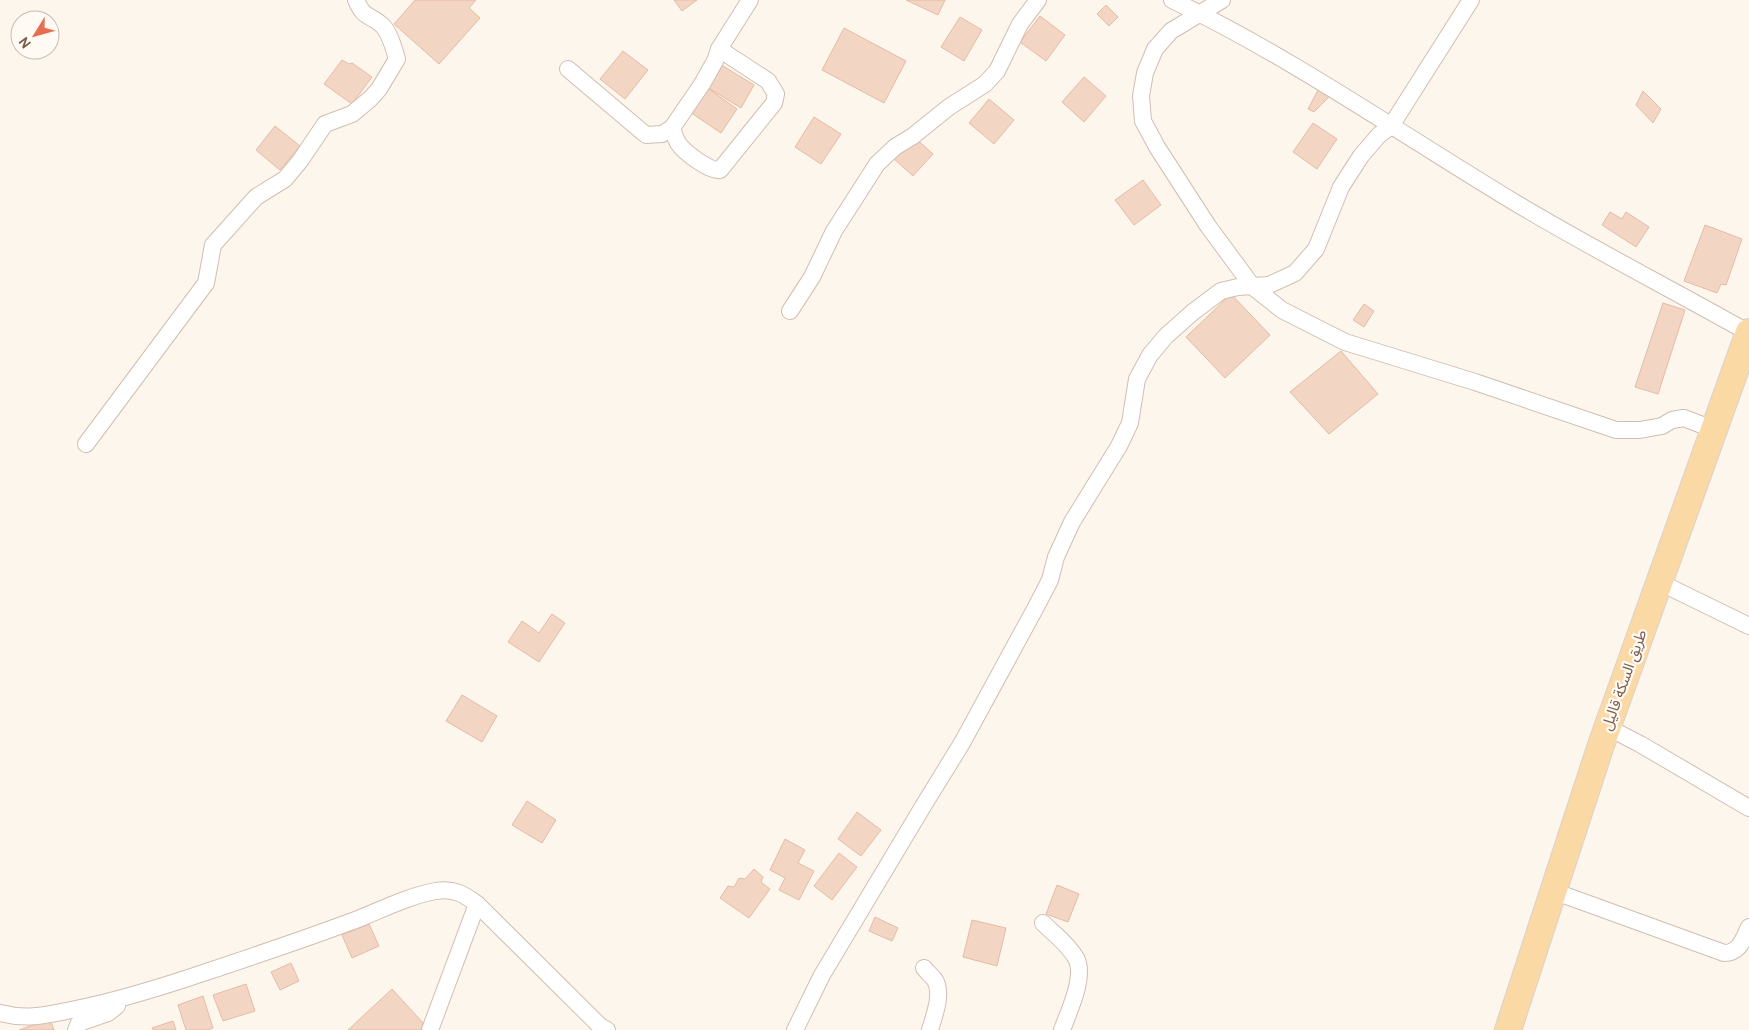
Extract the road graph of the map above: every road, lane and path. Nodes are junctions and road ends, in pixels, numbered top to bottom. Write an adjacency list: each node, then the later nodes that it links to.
1 (356, 0): 16 (street)
2 (750, 0): 8 (street)
3 (1038, 0): 13 (street)
4 (1172, 0): 7 (street)
5 (1222, 0): 7 (street)
6 (1471, 0): 10 (street)
7 (1199, 13): 10 (street); 12 (street)
8 (720, 49): 11 (street); 11 (street)
9 (568, 69): 11 (street)
10 (1391, 126): 12 (street); 14 (street)
11 (672, 128)
12 (1253, 287): 15 (street); 31 (street)
13 (790, 311)
14 (1749, 333): 15 (main road, طريق السكة قاليل)
15 (1715, 430): 17 (main road, طريق السكة قاليل)
16 (86, 444)
17 (1659, 582): 18 (street); 19 (main road, طريق السكة قاليل)
18 (1749, 626)
19 (1607, 727): 20 (street); 21 (main road, طريق السكة قاليل)
20 (1749, 808)
21 (1553, 890): 24 (street); 34 (main road, طريق السكة قاليل)
22 (477, 904): 26 (street); 29 (street); 30 (street)
23 (1043, 923): 33 (street)
24 (1749, 927)
25 (924, 968): 32 (street)
26 (128, 997): 27 (street); 28 (street)
27 (0, 1013)
28 (76, 1030)
29 (430, 1030)
30 (607, 1030)
31 (794, 1030)
32 (930, 1030)
33 (1062, 1030)
34 (1508, 1030)

